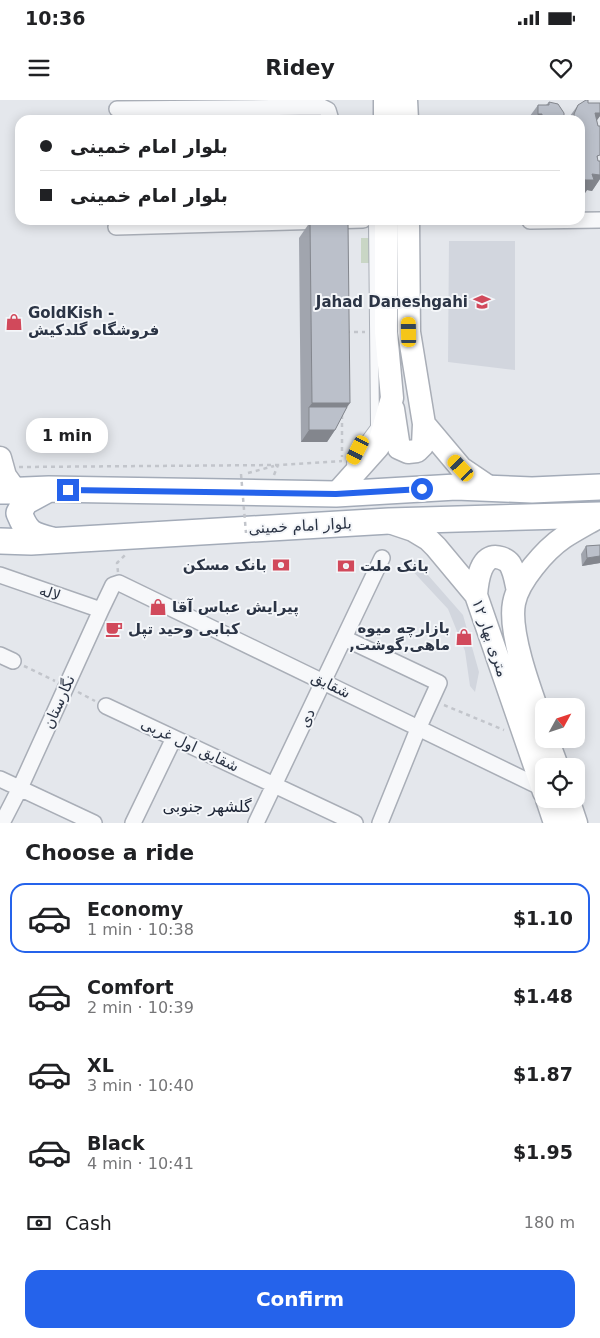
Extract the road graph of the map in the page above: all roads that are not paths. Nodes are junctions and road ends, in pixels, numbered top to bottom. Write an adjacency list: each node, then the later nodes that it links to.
1 (385, 100): 5 (street)
2 (406, 100): 6 (street)
3 (116, 109): 4 (street)
4 (330, 115)
5 (385, 115)
6 (406, 115)
7 (585, 220): 8 (street)
8 (600, 220)
9 (187, 225): 13 (street)
10 (373, 225): 20 (lane)
11 (386, 225): 14 (street)
12 (408, 225): 15 (street)
13 (116, 227)
14 (392, 398): 15 (street); 20 (street)
15 (424, 424): 18 (street)
16 (4, 476): 19 (main road, بلوار امام خمینی)
17 (600, 488): 18 (main road, بلوار امام خمینی)
18 (492, 489): 20 (main road, بلوار امام خمینی)
19 (49, 490): 20 (main road, بلوار امام خمینی); 23 (main road)
20 (336, 494)
21 (600, 515): 22 (main road, بلوار امام خمینی); 29 (street)
22 (388, 521): 23 (main road, بلوار امام خمینی); 28 (street, ۱۲ متری بهار)
23 (55, 540): 24 (main road, بلوار امام خمینی)
24 (0, 541)
25 (382, 558): 31 (street, دی)
26 (0, 575): 30 (street, لاله)
27 (118, 583): 30 (street, نگارستان); 32 (street, شقایق)
28 (476, 595): 29 (street, ۱۲ متری بهار); 35 (street, ۱۲ متری بهار)
29 (516, 597): 35 (street, ۱۲ متری بهار)
30 (101, 610): 40 (street, نگارستان)
31 (344, 638): 32 (street, دی); 34 (street)
32 (324, 682): 34 (street, شقایق); 39 (street, دی)
33 (106, 706): 36 (street, شقایق اول غربی)
34 (418, 729): 41 (street, شقایق); 49 (street)
35 (534, 732): 37 (street, ۱۲ متری بهار)
36 (174, 738): 39 (street, شقایق اول غربی); 46 (street)
37 (538, 758)
38 (0, 779): 40 (street)
39 (275, 785): 47 (street, دی); 48 (street, شقایق اول غربی)
40 (20, 788): 44 (street, نگارستان); 45 (street)
41 (535, 788)
42 (550, 808): 50 (street, ۱۲ متری بهار)
43 (571, 808): 51 (street)
44 (2, 823)
45 (94, 823)
46 (133, 823)
47 (256, 823)
48 (355, 823)
49 (380, 823)
50 (555, 823)
51 (576, 823)

